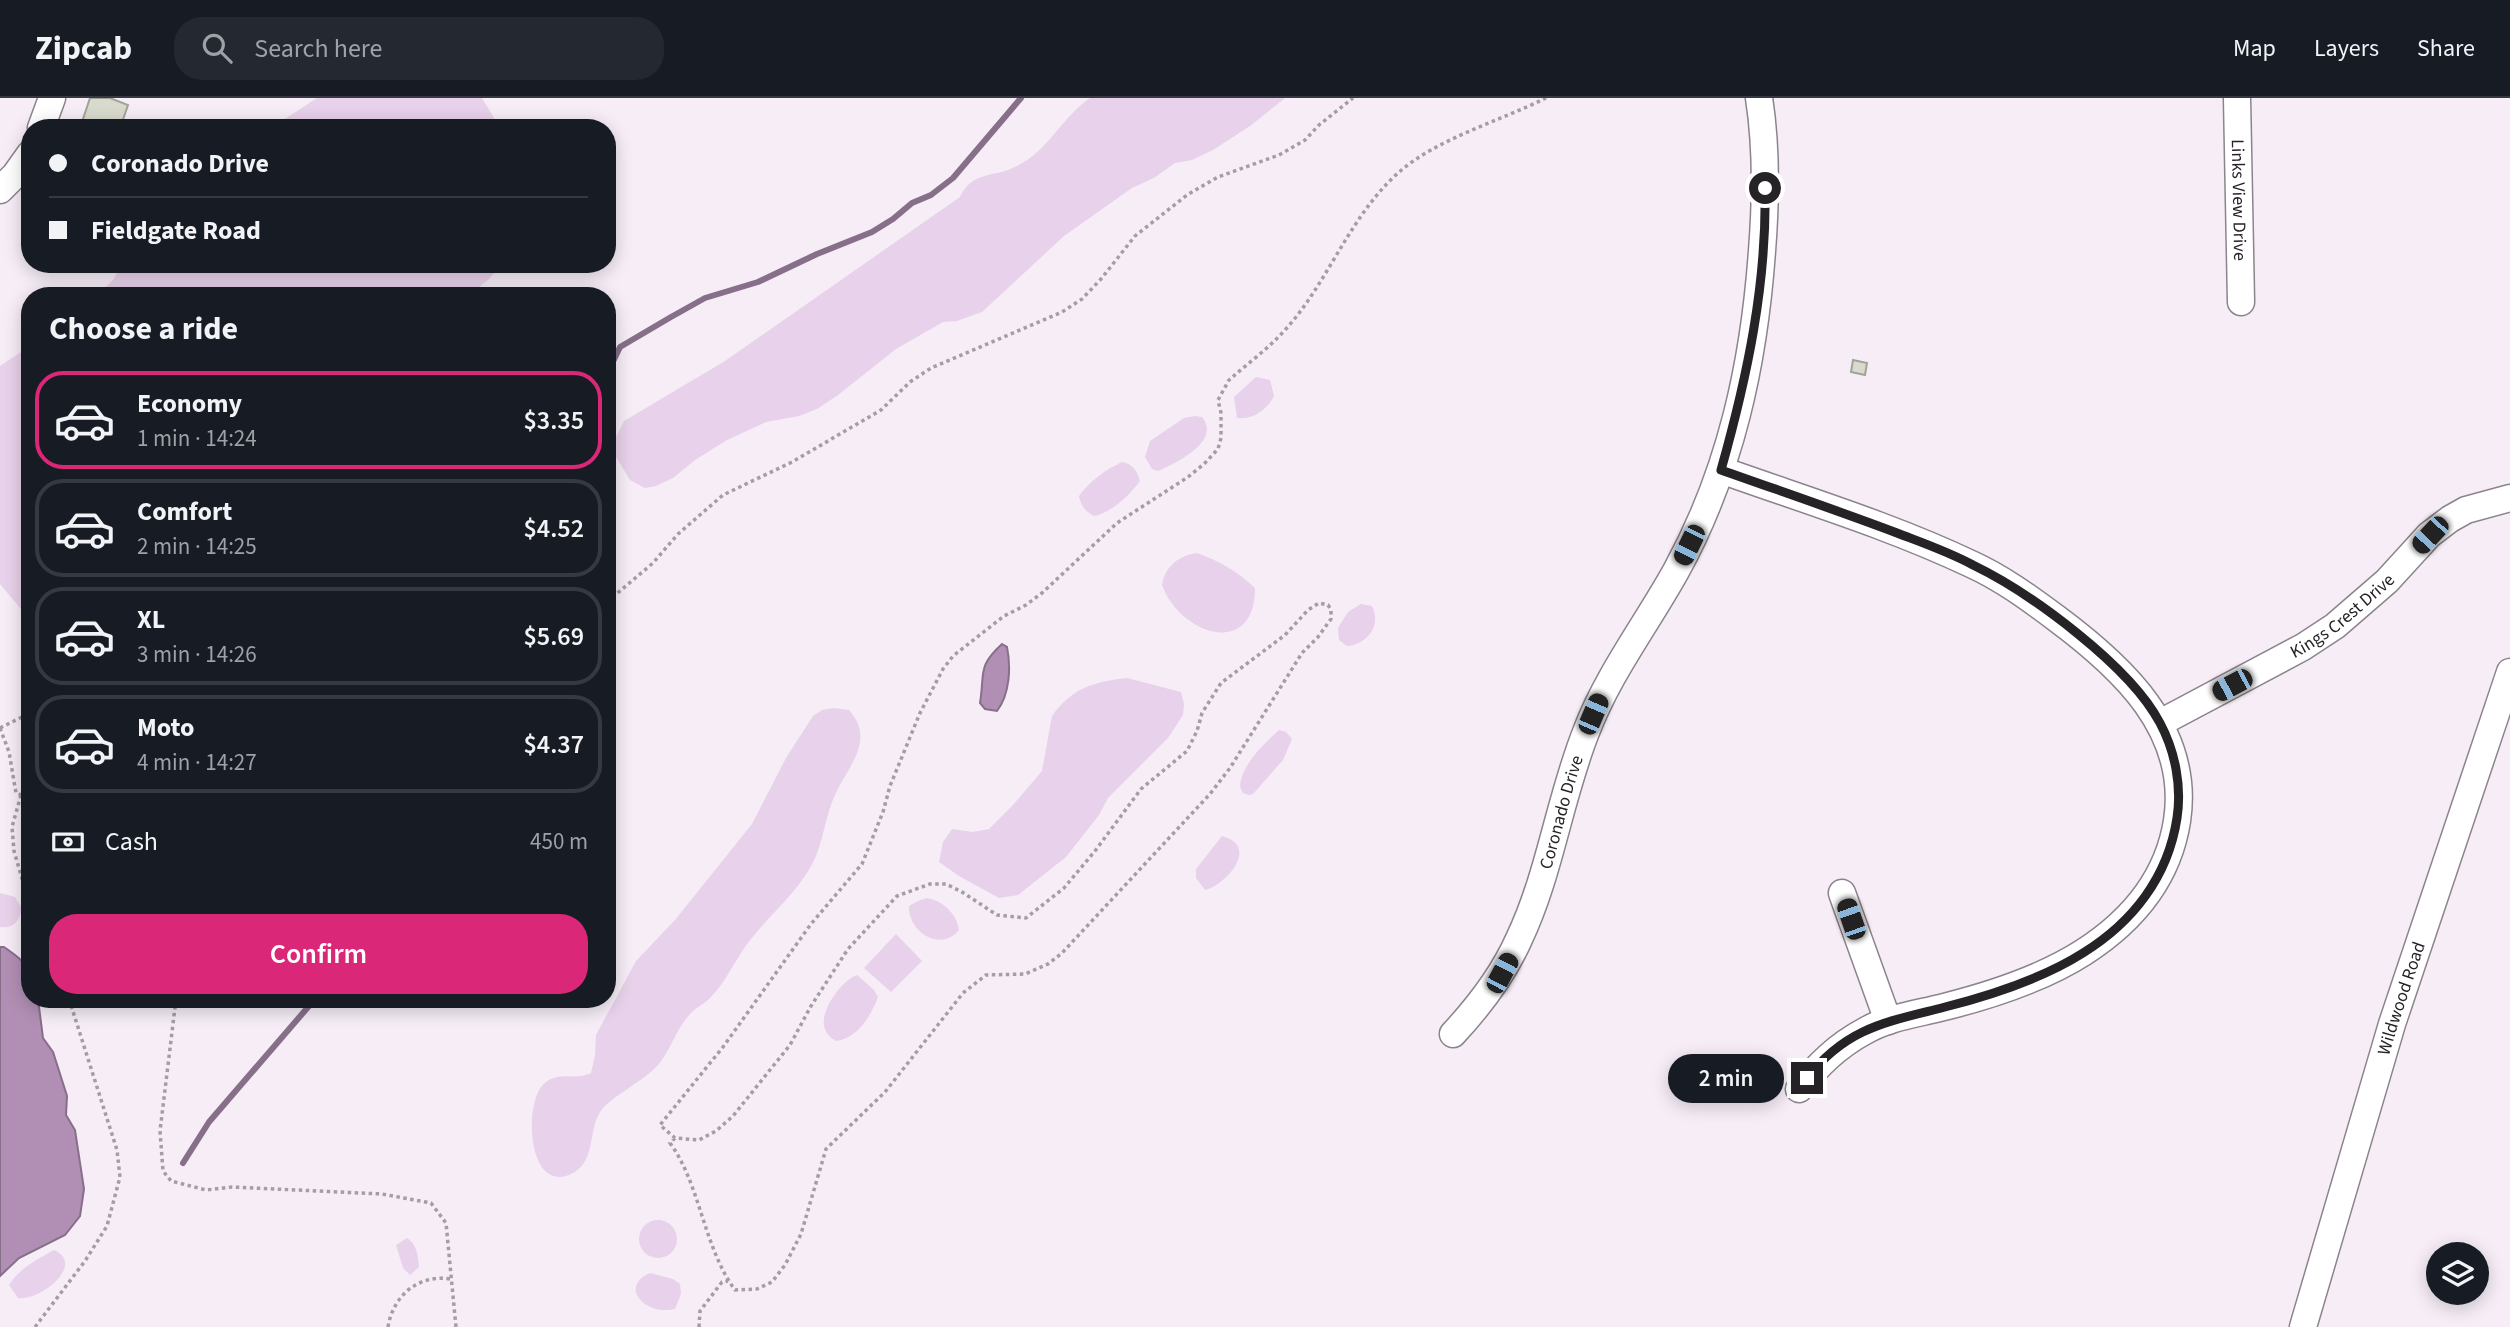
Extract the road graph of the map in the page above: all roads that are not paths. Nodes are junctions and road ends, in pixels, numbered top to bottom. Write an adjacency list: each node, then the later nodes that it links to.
1 (52, 98): 4 (street)
2 (1759, 98): 8 (street, Coronado Drive)
3 (2237, 98): 7 (street, Links View Drive)
4 (44, 119)
5 (21, 167): 6 (street)
6 (0, 190)
7 (2241, 302)
8 (1721, 470): 11 (street); 14 (street, Coronado Drive)
9 (2510, 498): 11 (street, Kings Crest Drive)
10 (2510, 671): 16 (street, Wildwood Road)
11 (2160, 723): 13 (street)
12 (1842, 893): 13 (street)
13 (1888, 1021): 15 (street)
14 (1453, 1034)
15 (1799, 1089)
16 (2303, 1327)

